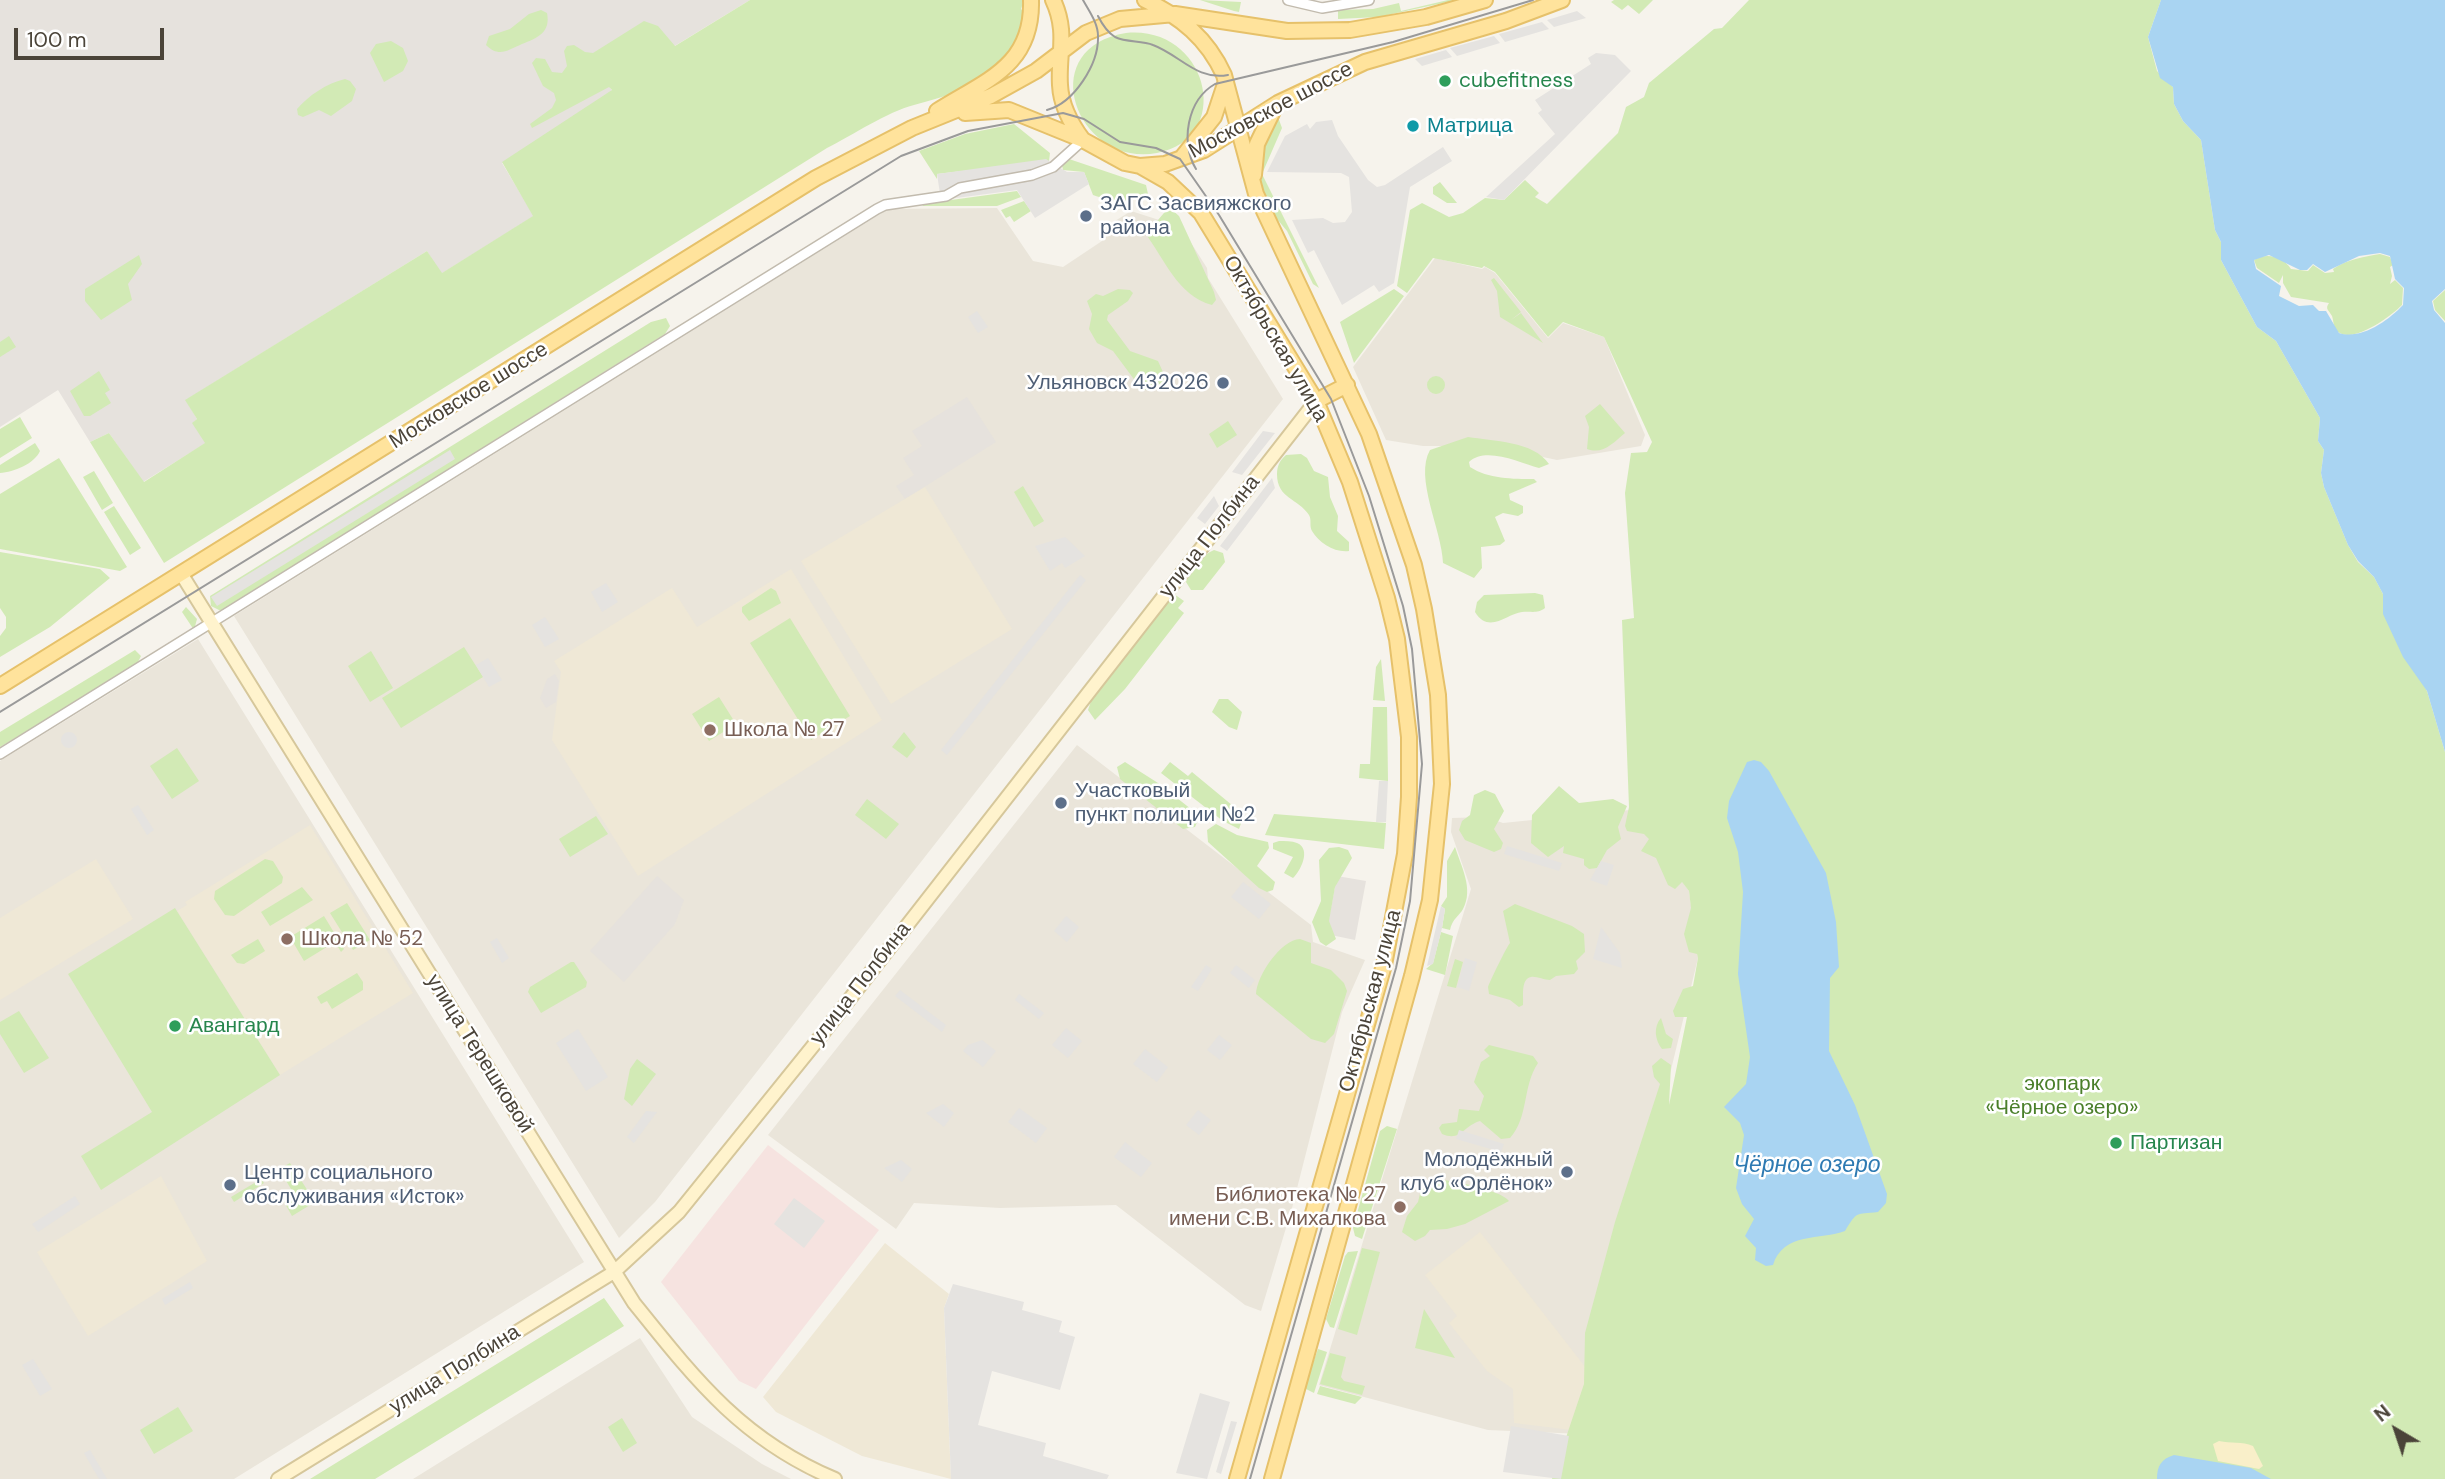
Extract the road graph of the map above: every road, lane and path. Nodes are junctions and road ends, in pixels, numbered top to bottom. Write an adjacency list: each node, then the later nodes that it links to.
1 (1031, 0): 13 (main road)
2 (1053, 0): 9 (main road)
3 (1145, 0): 8 (main road)
4 (1288, 0): 5 (street)
5 (1369, 0)
6 (1485, 0): 8 (main road, Московское шоссе)
7 (1562, 0): 11 (main road, Московское шоссе)
8 (1175, 14): 9 (main road); 10 (main road)
9 (1064, 51): 12 (main road, Московское шоссе); 15 (main road)
10 (1226, 80): 14 (main road, Октябрьская улица); 16 (main road)
11 (1278, 103): 14 (main road, Московское шоссе); 18 (main road)
12 (943, 116): 13 (main road, Московское шоссе); 15 (main road, Московское шоссе)
13 (912, 128): 21 (main road, Московское шоссе)
14 (1238, 131): 16 (main road, Московское шоссе); 18 (main road, Октябрьская улица)
15 (1083, 140): 17 (main road, Московское шоссе); 22 (street)
16 (1180, 159): 17 (main road, Московское шоссе)
17 (1140, 166): 20 (main road, Октябрьская улица)
18 (1256, 194): 19 (main road, Октябрьская улица)
19 (1347, 385): 20 (main road, улица Полбина); 29 (main road, Октябрьская улица)
20 (1315, 401): 25 (street, улица Полбина); 28 (main road, Октябрьская улица)
21 (182, 575): 22 (street, улица Терешковой); 23 (main road, Московское шоссе)
22 (212, 623): 24 (street); 25 (street, улица Терешковой)
23 (0, 686)
24 (0, 754)
25 (614, 1272): 26 (street, улица Полбина); 27 (street, улица Терешковой)
26 (278, 1479)
27 (835, 1479)
28 (1237, 1479)
29 (1272, 1479)

